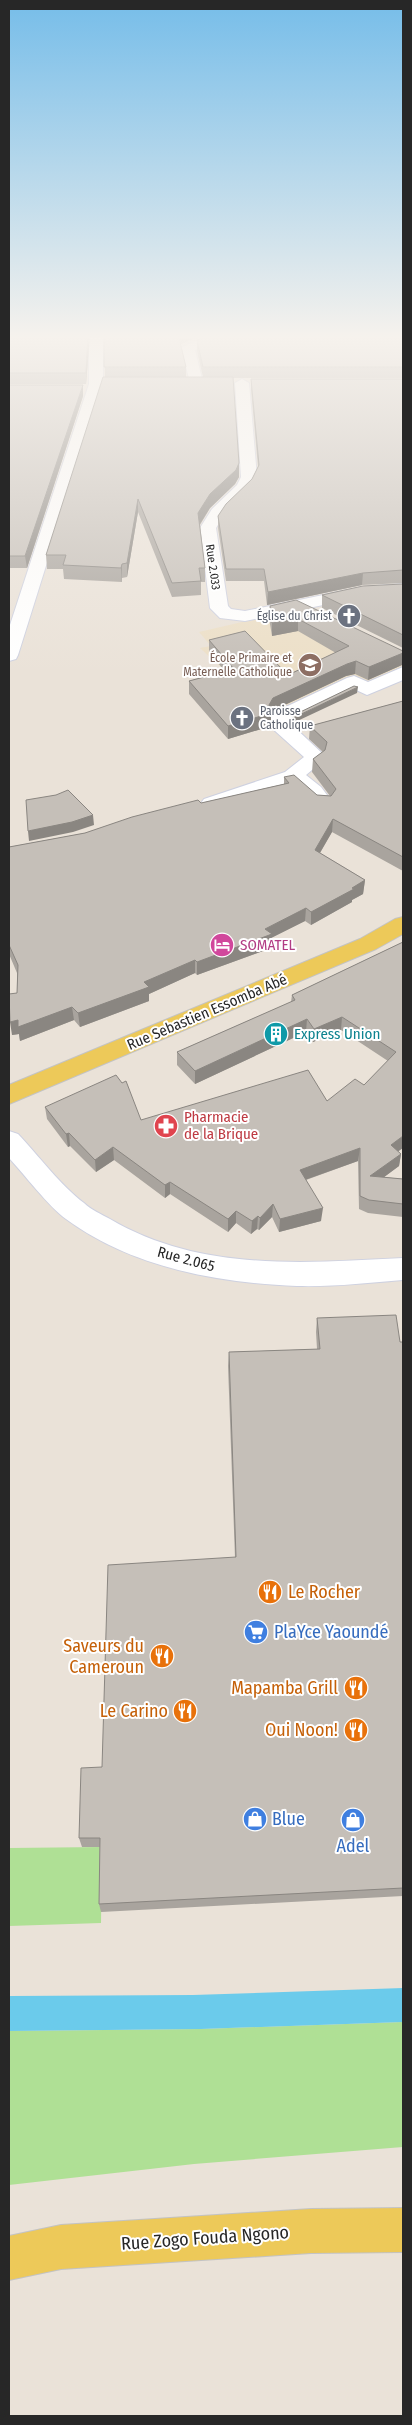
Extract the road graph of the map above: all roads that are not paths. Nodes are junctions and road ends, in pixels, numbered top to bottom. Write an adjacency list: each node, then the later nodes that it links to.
1 (78, 448): 6 (street)
2 (248, 448): 4 (street, Rue 2.033)
3 (403, 589): 4 (street)
4 (298, 605): 5 (street)
5 (324, 618)
6 (9, 655)
7 (403, 673): 8 (street)
8 (294, 776): 9 (street); 10 (street)
9 (322, 803)
10 (188, 809)
11 (403, 924): 12 (main road, Rue Sebastien Essomba Abé)
12 (9, 1095)
13 (9, 1141): 14 (street, Rue 2.065)
14 (403, 1269)
15 (403, 2230): 16 (main road, Rue Zogo Fouda Ngono)
16 (9, 2258)

